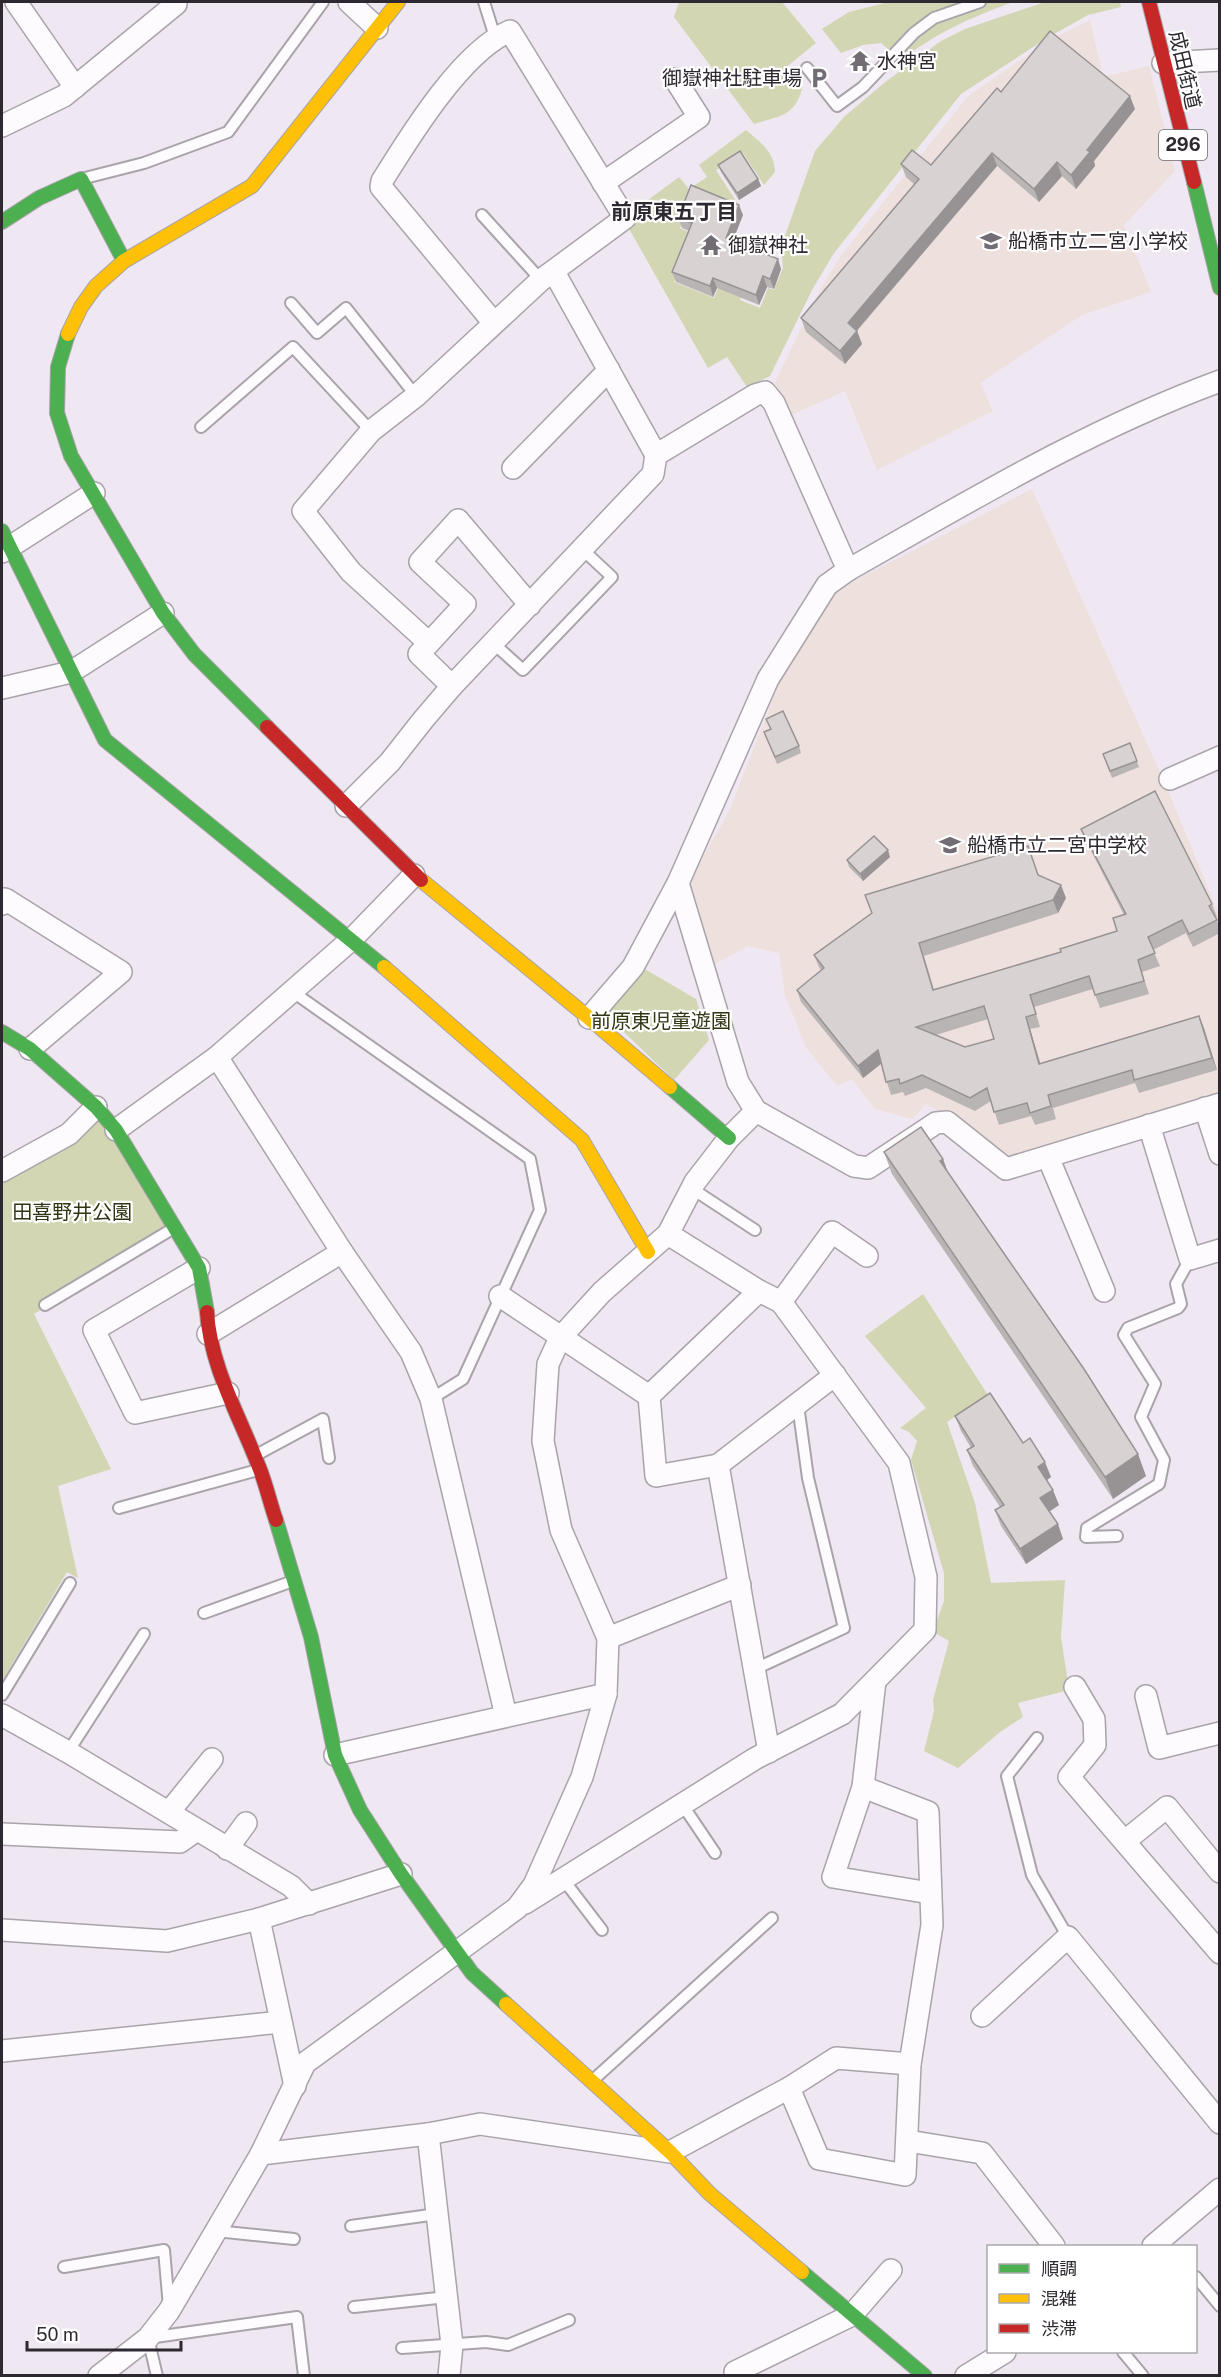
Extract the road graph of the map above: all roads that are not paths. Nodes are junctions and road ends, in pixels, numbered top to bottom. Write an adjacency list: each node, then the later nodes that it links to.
1 (16, 2): 15 (street)
2 (174, 2): 15 (street)
3 (323, 2): 17 (lane)
4 (349, 2): 9 (street)
5 (398, 2): 9 (main road)
6 (484, 2): 10 (lane)
7 (980, 2): 13 (lane)
8 (1149, 2): 12 (main road, 成田街道 / 296)
9 (377, 28): 21 (main road)
10 (495, 37): 18 (street); 25 (street)
11 (1220, 60): 12 (street)
12 (1163, 63): 23 (main road, 成田街道 / 296)
13 (807, 68)
14 (675, 79): 18 (street)
15 (75, 87): 16 (street)
16 (2, 126)
17 (81, 179): 20 (main road); 21 (main road)
18 (603, 183): 22 (street)
19 (482, 215): 22 (lane)
20 (2, 222)
21 (124, 261): 33 (main road)
22 (547, 276): 25 (street); 26 (street)
23 (1220, 288)
24 (291, 303): 28 (lane)
25 (494, 323): 28 (street)
26 (609, 370): 31 (street); 32 (street)
27 (1220, 381): 36 (street)
28 (416, 396): 30 (street)
29 (201, 427): 30 (lane)
30 (371, 431): 39 (street)
31 (656, 454): 35 (street); 36 (street)
32 (513, 468)
33 (94, 493): 34 (street); 38 (main road)
34 (4, 543): 41 (main road)
35 (583, 550): 37 (street); 40 (lane)
36 (848, 570): 48 (street)
37 (530, 605): 39 (street); 40 (street)
38 (163, 613): 41 (street); 46 (main road)
39 (429, 643): 42 (street)
40 (493, 643): 42 (street)
41 (71, 672): 43 (street); 50 (main road)
42 (452, 686): 46 (street)
43 (2, 688)
44 (1220, 757): 45 (street)
45 (1170, 779)
46 (345, 806): 47 (main road)
47 (414, 875): 50 (street); 52 (main road)
48 (678, 883): 52 (street); 58 (street)
49 (2, 903): 54 (street)
50 (352, 939): 51 (street); 71 (main road)
51 (293, 992): 55 (street); 77 (lane)
52 (589, 1018): 61 (main road)
53 (2, 1032): 54 (main road)
54 (30, 1049): 57 (main road)
55 (217, 1057): 60 (street); 70 (street)
56 (1212, 1106): 59 (street); 62 (street)
57 (96, 1107): 60 (main road); 64 (street)
58 (756, 1112): 61 (street); 63 (street)
59 (1149, 1125): 63 (street); 73 (street)
60 (116, 1130): 66 (main road)
61 (729, 1138): 65 (street)
62 (1220, 1154)
63 (1048, 1156): 76 (street)
64 (2, 1171)
65 (691, 1188): 67 (lane); 68 (street)
66 (174, 1228): 74 (main road); 79 (lane)
67 (755, 1230)
68 (668, 1234): 71 (street); 75 (street)
69 (1220, 1250): 73 (street)
70 (342, 1252): 80 (street); 85 (street)
71 (648, 1252): 81 (street)
72 (867, 1256): 78 (street)
73 (1190, 1259): 92 (lane)
74 (199, 1268): 80 (main road); 83 (street)
75 (759, 1291): 78 (street); 84 (street)
76 (1104, 1291)
77 (500, 1296): 81 (street); 85 (lane)
78 (781, 1302): 82 (street)
79 (45, 1305)
80 (208, 1334): 83 (main road)
81 (560, 1338): 84 (street); 98 (street)
82 (835, 1375): 86 (street); 100 (street)
83 (228, 1393): 87 (main road)
84 (649, 1396): 89 (street)
85 (431, 1399): 106 (street)
86 (798, 1405): 89 (street); 99 (lane)
87 (256, 1455): 88 (lane); 90 (main road)
88 (329, 1458)
89 (718, 1465): 95 (street)
90 (260, 1469): 91 (lane); 93 (main road)
91 (119, 1508)
92 (1117, 1536)
93 (293, 1581): 96 (lane); 111 (main road)
94 (69, 1583): 103 (lane)
95 (740, 1585): 98 (street); 99 (street)
96 (204, 1613)
97 (144, 1634): 109 (lane)
98 (608, 1638): 102 (street)
99 (755, 1669): 110 (street)
100 (875, 1681): 110 (street); 113 (street)
101 (1076, 1687): 119 (street)
102 (606, 1694): 106 (street); 127 (street)
103 (2, 1695)
104 (1146, 1696): 107 (street)
105 (2, 1715): 109 (street)
106 (506, 1716): 111 (street)
107 (1220, 1733)
108 (1037, 1738): 132 (lane)
109 (68, 1752): 115 (street)
110 (769, 1752): 114 (street)
111 (335, 1755): 123 (main road)
112 (212, 1759): 115 (street)
113 (863, 1787): 125 (street); 125 (street)
114 (682, 1804): 121 (lane); 124 (street)
115 (169, 1812): 117 (street)
116 (246, 1823): 120 (street)
117 (198, 1830): 118 (street); 120 (street)
118 (2, 1834)
119 (1125, 1841): 122 (street); 133 (street)
120 (227, 1849): 126 (street)
121 (715, 1853)
122 (1219, 1869)
123 (401, 1874): 126 (street); 134 (main road)
124 (563, 1879): 127 (street); 131 (lane)
125 (930, 1893): 138 (street)
126 (309, 1904): 128 (street)
127 (517, 1908): 134 (street)
128 (259, 1918): 130 (street); 136 (street)
129 (772, 1918): 139 (lane)
130 (2, 1930)
131 (602, 1930)
132 (1068, 1937): 135 (street); 142 (street)
133 (1217, 1947)
134 (458, 1951): 139 (main road); 140 (street)
135 (982, 2016)
136 (281, 2022): 137 (street); 140 (street)
137 (2, 2051)
138 (910, 2064): 141 (street); 144 (street)
139 (591, 2082): 145 (main road)
140 (295, 2086): 146 (street)
141 (789, 2088): 144 (street); 145 (street)
142 (1220, 2123)
143 (428, 2134): 145 (street); 146 (street); 148 (street)
144 (908, 2141): 153 (street)
145 (670, 2152): 161 (main road)
146 (261, 2154): 150 (street)
147 (1220, 2189): 152 (street)
148 (437, 2214): 149 (lane); 157 (street)
149 (351, 2226)
150 (216, 2231): 151 (lane); 160 (street)
151 (294, 2239)
152 (1162, 2244)
153 (1052, 2245)
154 (64, 2267): 160 (lane)
155 (891, 2270): 161 (street)
156 (1197, 2278): 158 (lane)
157 (447, 2297): 159 (lane); 164 (street)
158 (1220, 2306)
159 (354, 2307)
160 (169, 2311): 163 (street)
161 (852, 2315): 168 (main road); 173 (street)
162 (569, 2320): 164 (lane)
163 (148, 2338): 169 (street); 170 (lane); 171 (lane)
164 (452, 2345): 165 (lane); 172 (street)
165 (402, 2348)
166 (1003, 2353): 174 (street)
167 (1124, 2353): 175 (lane)
168 (912, 2372)
169 (99, 2376)
170 (157, 2376)
171 (304, 2376)
172 (449, 2376)
173 (739, 2376)
174 (966, 2376)
175 (1143, 2376)

